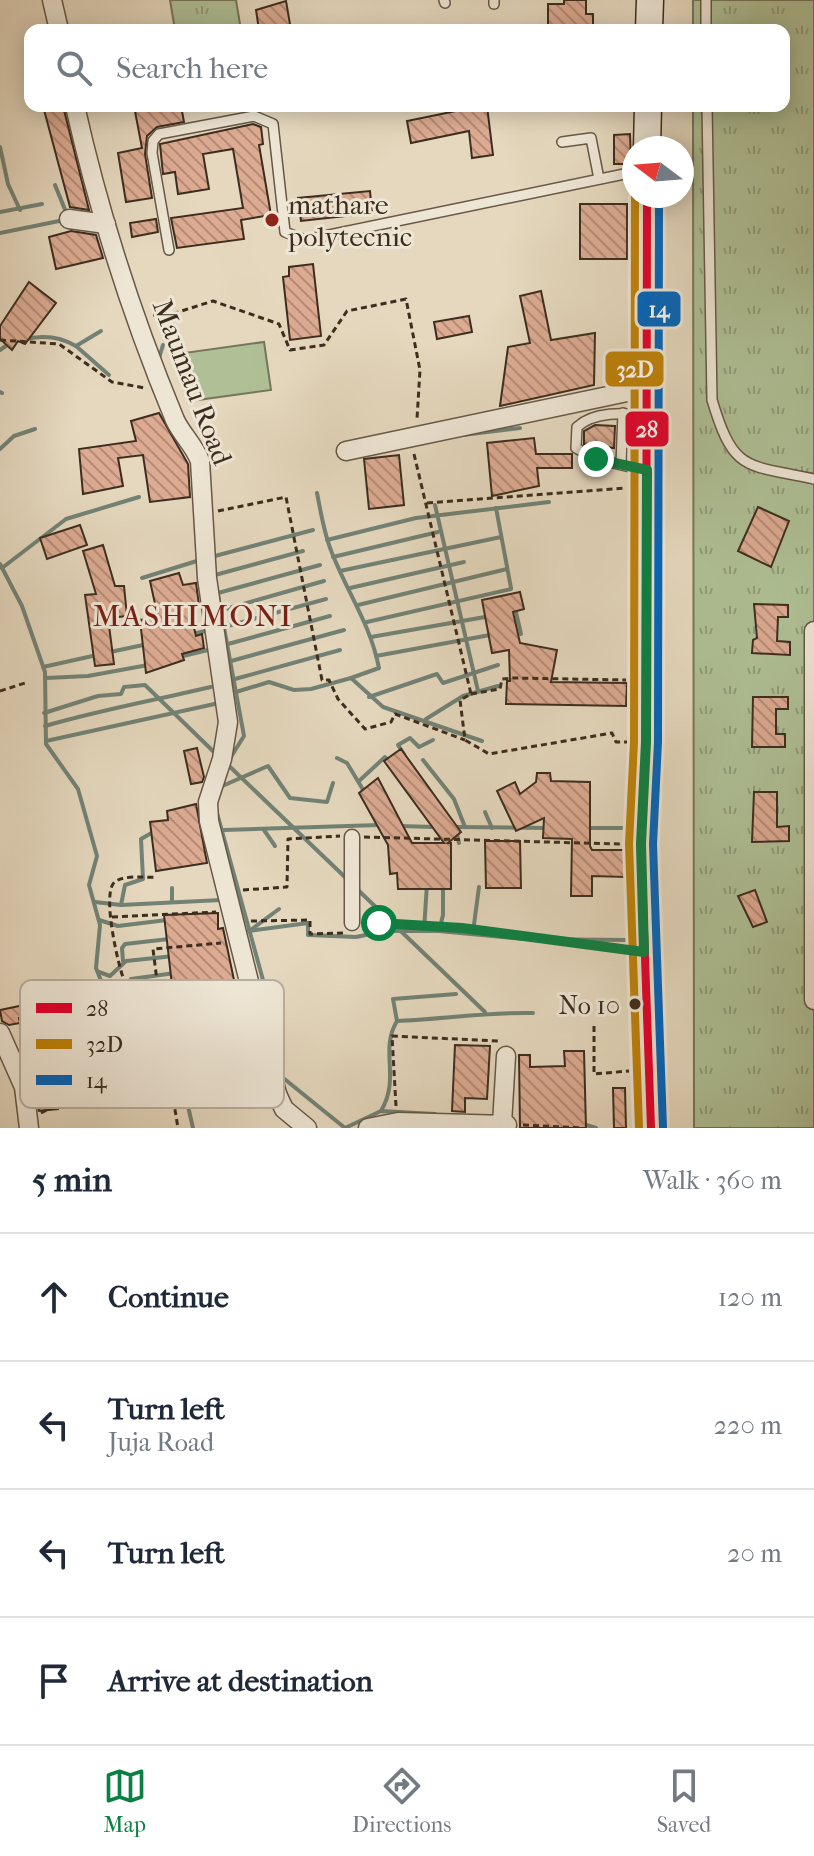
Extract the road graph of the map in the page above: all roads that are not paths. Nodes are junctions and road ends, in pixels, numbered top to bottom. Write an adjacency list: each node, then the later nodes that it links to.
1 (52, 0): 4 (street)
2 (650, 0): 5 (main road)
3 (706, 0): 6 (lane)
4 (58, 24)
5 (649, 24)
6 (706, 24)
7 (77, 112): 16 (street, Maumau Road)
8 (648, 112): 10 (main road)
9 (707, 112): 23 (lane)
10 (647, 136)
11 (562, 142): 13 (lane)
12 (622, 174): 13 (lane)
13 (599, 179): 17 (lane)
14 (647, 208): 18 (main road)
15 (69, 219): 16 (street)
16 (106, 224): 27 (street, Maumau Road)
17 (169, 250)
18 (646, 388): 19 (main road); 20 (street)
19 (635, 414): 21 (lane); 21 (lane); 22 (main road)
20 (346, 451)
21 (621, 464): 22 (lane)
22 (646, 478): 36 (main road)
23 (814, 479)
24 (814, 631): 28 (street)
25 (352, 837): 26 (street)
26 (352, 923)
27 (248, 980)
28 (814, 1000)
29 (0, 1033): 31 (street)
30 (508, 1048): 33 (street)
31 (20, 1078)
32 (284, 1105): 34 (street)
33 (505, 1126): 35 (street)
34 (307, 1128)
35 (368, 1128)
36 (651, 1128)

